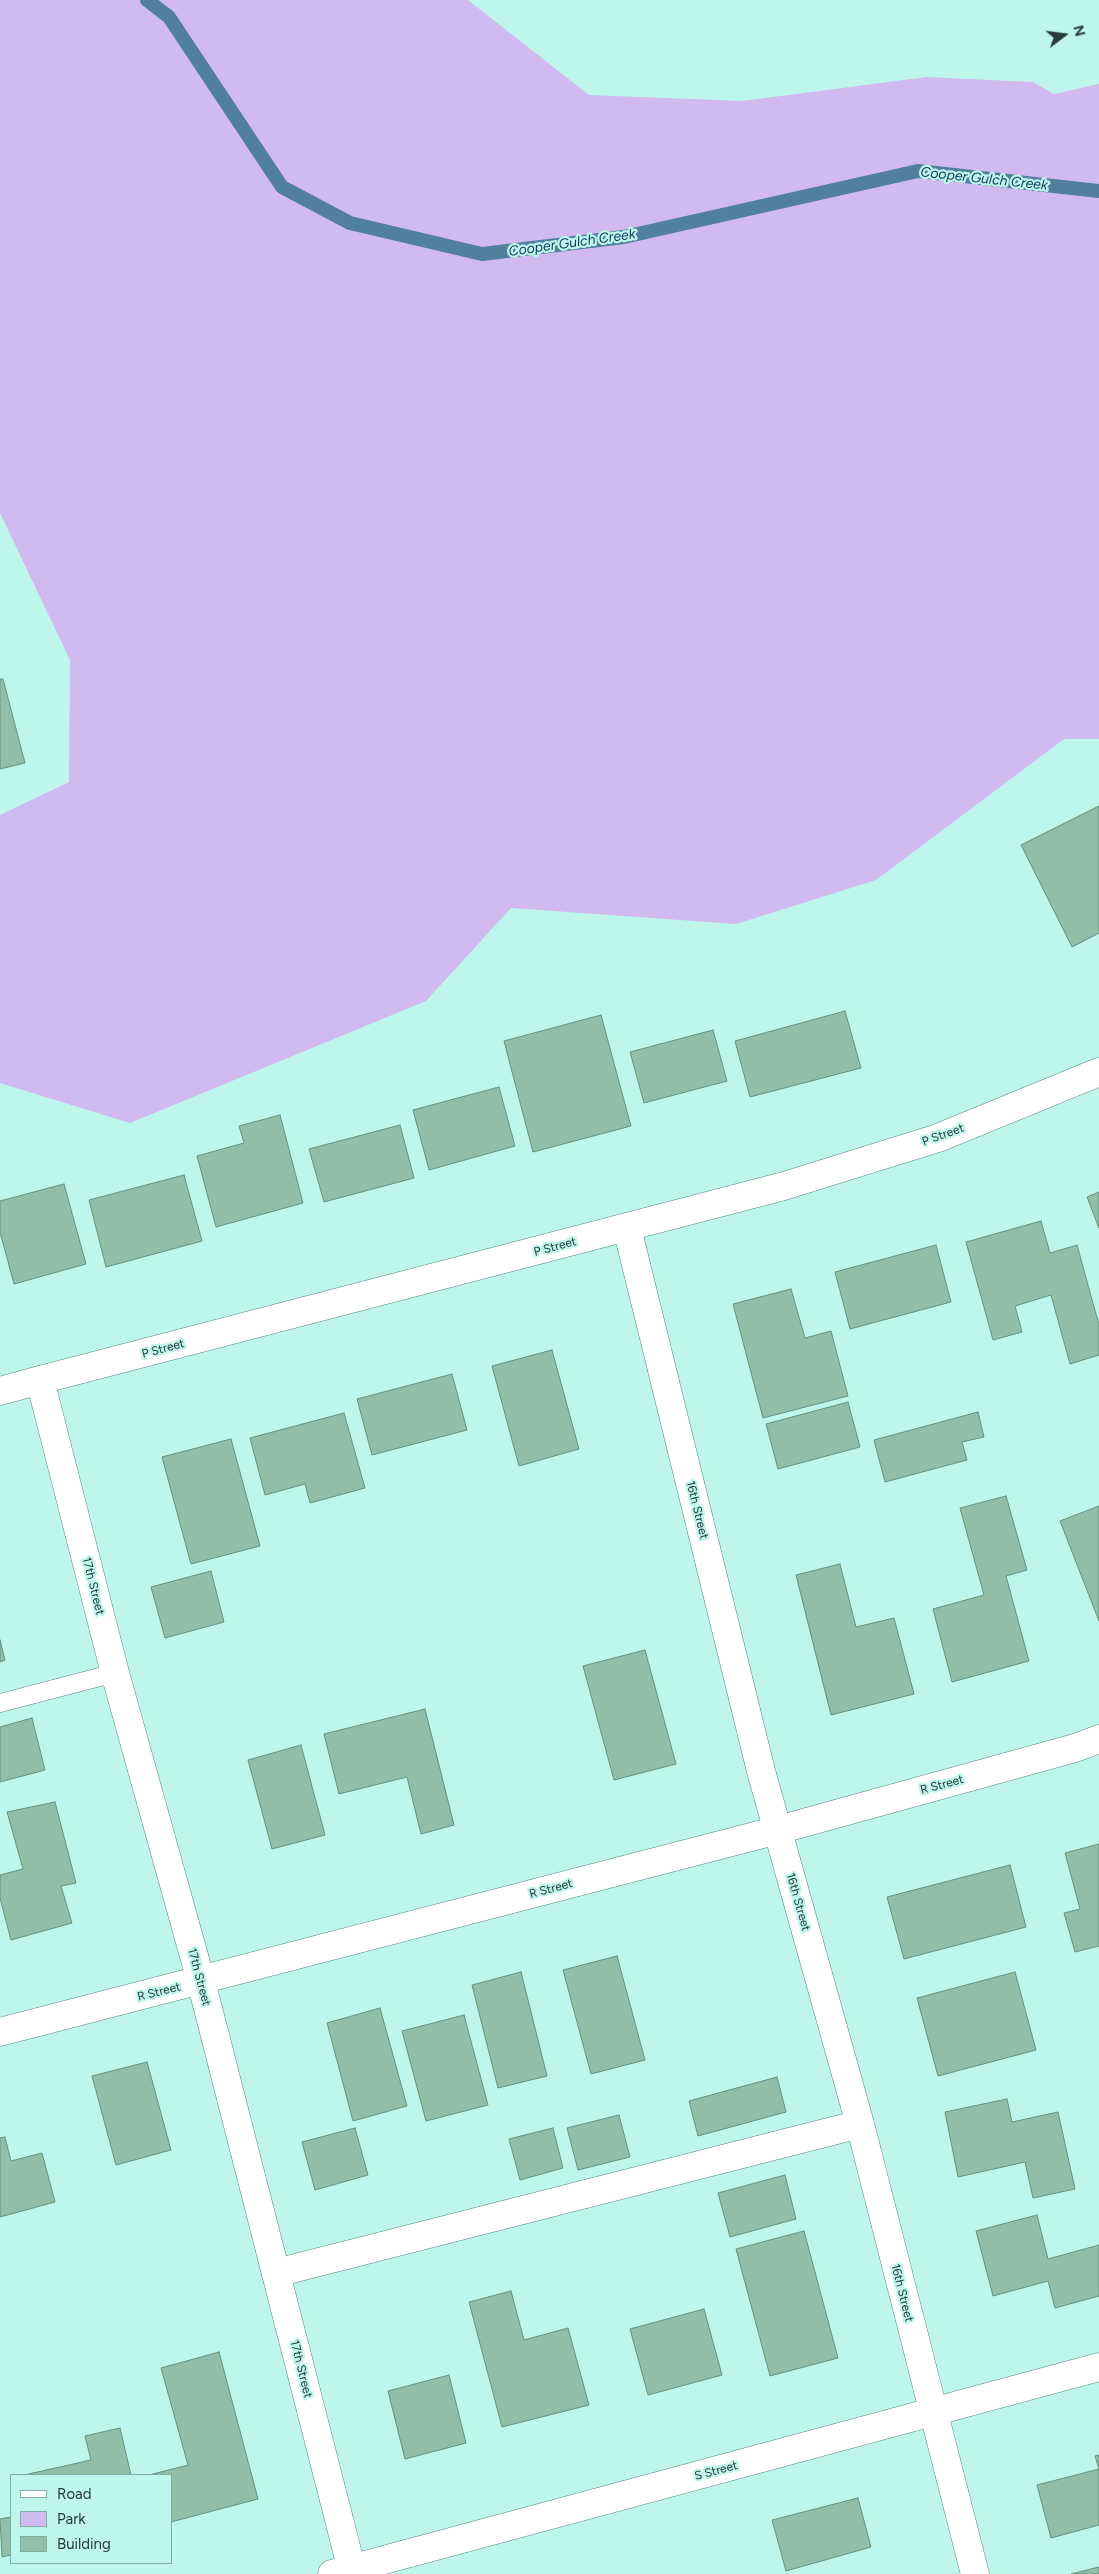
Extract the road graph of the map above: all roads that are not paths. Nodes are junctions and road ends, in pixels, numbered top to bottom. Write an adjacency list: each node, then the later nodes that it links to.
1 (1099, 1072): 2 (street, P Street)
2 (627, 1228): 3 (street, P Street); 8 (street, 16th Street)
3 (40, 1380): 4 (street, P Street); 5 (street, 17th Street)
4 (0, 1391)
5 (115, 1674): 6 (lane); 9 (street, 17th Street)
6 (0, 1703)
7 (1099, 1739): 8 (street, R Street)
8 (778, 1830): 9 (street, R Street); 11 (street, 16th Street)
9 (201, 1981): 10 (street, R Street); 12 (street, 17th Street)
10 (0, 2032)
11 (860, 2124): 12 (street); 14 (street, 16th Street)
12 (276, 2273): 15 (street, 17th Street)
13 (1099, 2367): 14 (street, S Street)
14 (932, 2413): 15 (street, S Street); 16 (street, 16th Street)
15 (346, 2572)
16 (975, 2574)

